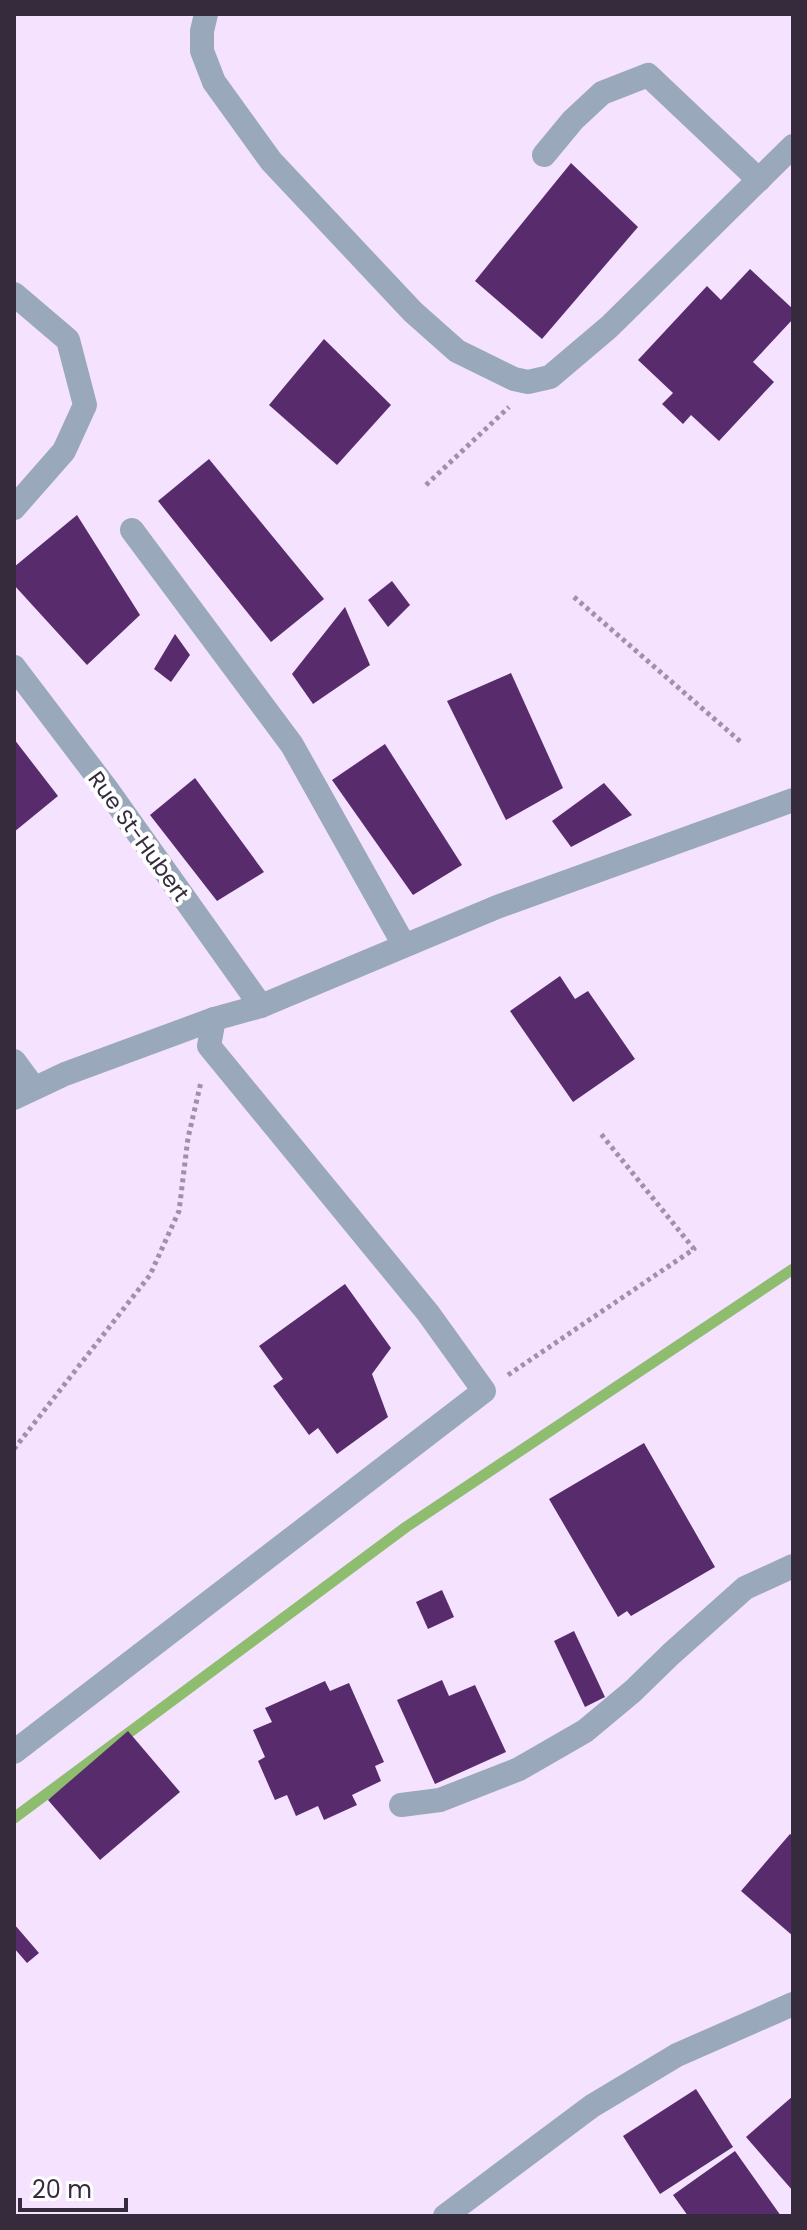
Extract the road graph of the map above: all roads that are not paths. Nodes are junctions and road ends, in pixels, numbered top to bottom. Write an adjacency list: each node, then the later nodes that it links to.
1 (206, 14): 4 (street)
2 (793, 146): 4 (street)
3 (544, 155): 4 (street)
4 (759, 180)
5 (14, 294): 6 (street)
6 (14, 508)
7 (132, 530): 10 (street)
8 (14, 667): 11 (street, Rue St-Hubert)
9 (793, 800): 10 (street)
10 (404, 945): 11 (street)
11 (261, 1006): 12 (street)
12 (214, 1019): 14 (street); 16 (street)
13 (14, 1061): 14 (street)
14 (24, 1093)
15 (793, 1566): 17 (street)
16 (14, 1752)
17 (401, 1805)
18 (793, 2004): 19 (street)
19 (445, 2216)

